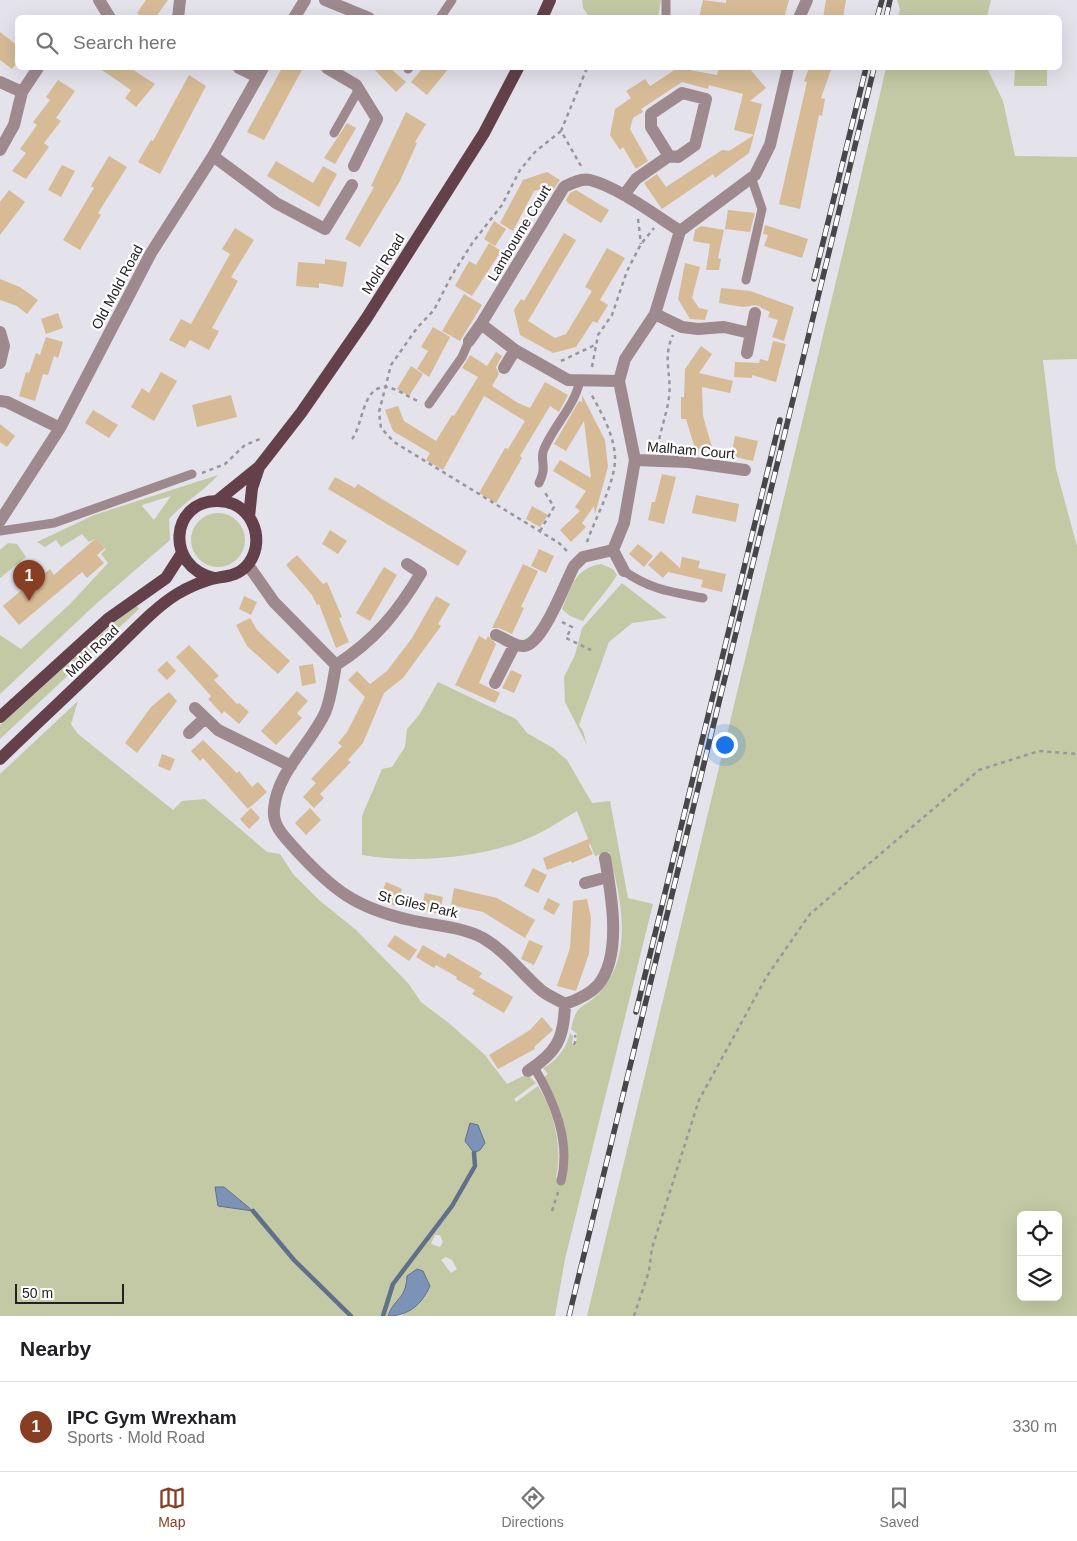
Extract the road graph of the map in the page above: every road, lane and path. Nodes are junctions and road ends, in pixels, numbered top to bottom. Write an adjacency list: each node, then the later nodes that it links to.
1 (99, 0): 9 (street)
2 (180, 0): 10 (street)
3 (305, 0): 11 (street)
4 (325, 0): 12 (street)
5 (452, 0): 13 (lane)
6 (550, 0): 14 (main road)
7 (666, 0): 15 (lane)
8 (807, 0): 16 (street)
9 (104, 15)
10 (178, 15)
11 (296, 15)
12 (362, 15)
13 (442, 15)
14 (544, 15)
15 (666, 15)
16 (801, 15)
17 (37, 70): 25 (street)
18 (330, 70): 24 (street)
19 (517, 70): 59 (main road, Mold Road)
20 (586, 70): 32 (path)
21 (788, 70): 31 (street)
22 (260, 72): 28 (street, Old Mold Road)
23 (0, 82): 25 (street)
24 (359, 90): 26 (lane); 30 (street)
25 (22, 92): 27 (street)
26 (334, 133)
27 (0, 150)
28 (213, 156): 33 (street); 57 (street, Old Mold Road)
29 (669, 156): 29 (street); 34 (street)
30 (354, 166)
31 (751, 177): 37 (street); 39 (lane)
32 (589, 180): 34 (street); 42 (street, Lambourne Court)
33 (352, 185)
34 (624, 195): 35 (street)
35 (636, 203): 36 (street); 38 (path)
36 (661, 219): 37 (street); 38 (path)
37 (680, 230): 41 (street)
38 (641, 244): 47 (path)
39 (746, 280)
40 (755, 313): 45 (street)
41 (655, 314): 43 (street); 54 (street)
42 (481, 324): 46 (street, Lambourne Court); 48 (street)
43 (678, 325): 45 (street); 61 (path)
44 (0, 332): 50 (street)
45 (750, 333): 49 (street)
46 (469, 341): 56 (lane)
47 (596, 344): 52 (path); 53 (path)
48 (515, 350): 51 (street); 52 (street)
49 (747, 353)
50 (0, 363)
51 (504, 368)
52 (546, 368): 53 (street)
53 (584, 380): 54 (street); 65 (lane); 73 (path)
54 (619, 381): 60 (street)
55 (0, 401): 57 (street)
56 (429, 404): 58 (path)
57 (60, 428): 68 (street, Old Mold Road)
58 (352, 439)
59 (276, 444): 62 (main road, Mold Road); 64 (path)
60 (635, 460): 61 (street, Malham Court); 71 (street)
61 (658, 461): 63 (street, Malham Court)
62 (259, 467): 66 (main road, Mold Road); 67 (main road, Mold Road)
63 (745, 470)
64 (192, 474): 70 (lane)
65 (539, 483): 69 (path)
66 (217, 501): 67 (main road); 72 (main road)
67 (250, 517): 75 (main road)
68 (0, 521)
69 (540, 530)
70 (0, 531)
71 (613, 550): 73 (street); 76 (street)
72 (182, 553): 77 (main road); 87 (main road, Mold Road)
73 (582, 557): 79 (street)
74 (407, 564): 84 (street)
75 (248, 565): 77 (main road); 84 (street)
76 (624, 571): 78 (lane)
77 (214, 578): 91 (main road, Mold Road)
78 (703, 598)
79 (550, 616): 80 (street); 82 (street)
80 (562, 622): 83 (path)
81 (496, 635): 82 (street)
82 (515, 644): 85 (street)
83 (591, 650)
84 (336, 665): 92 (street, St Giles Park)
85 (495, 683)
86 (195, 708): 88 (street)
87 (0, 717)
88 (204, 719): 89 (street); 92 (street)
89 (189, 733)
90 (1077, 754): 100 (path)
91 (0, 759)
92 (291, 766): 96 (street, St Giles Park)
93 (605, 858): 94 (street)
94 (608, 877): 95 (street); 96 (street)
95 (585, 883)
96 (565, 1004): 97 (street)
97 (531, 1069): 98 (lane)
98 (561, 1181): 99 (path)
99 (552, 1211)
100 (634, 1316)

